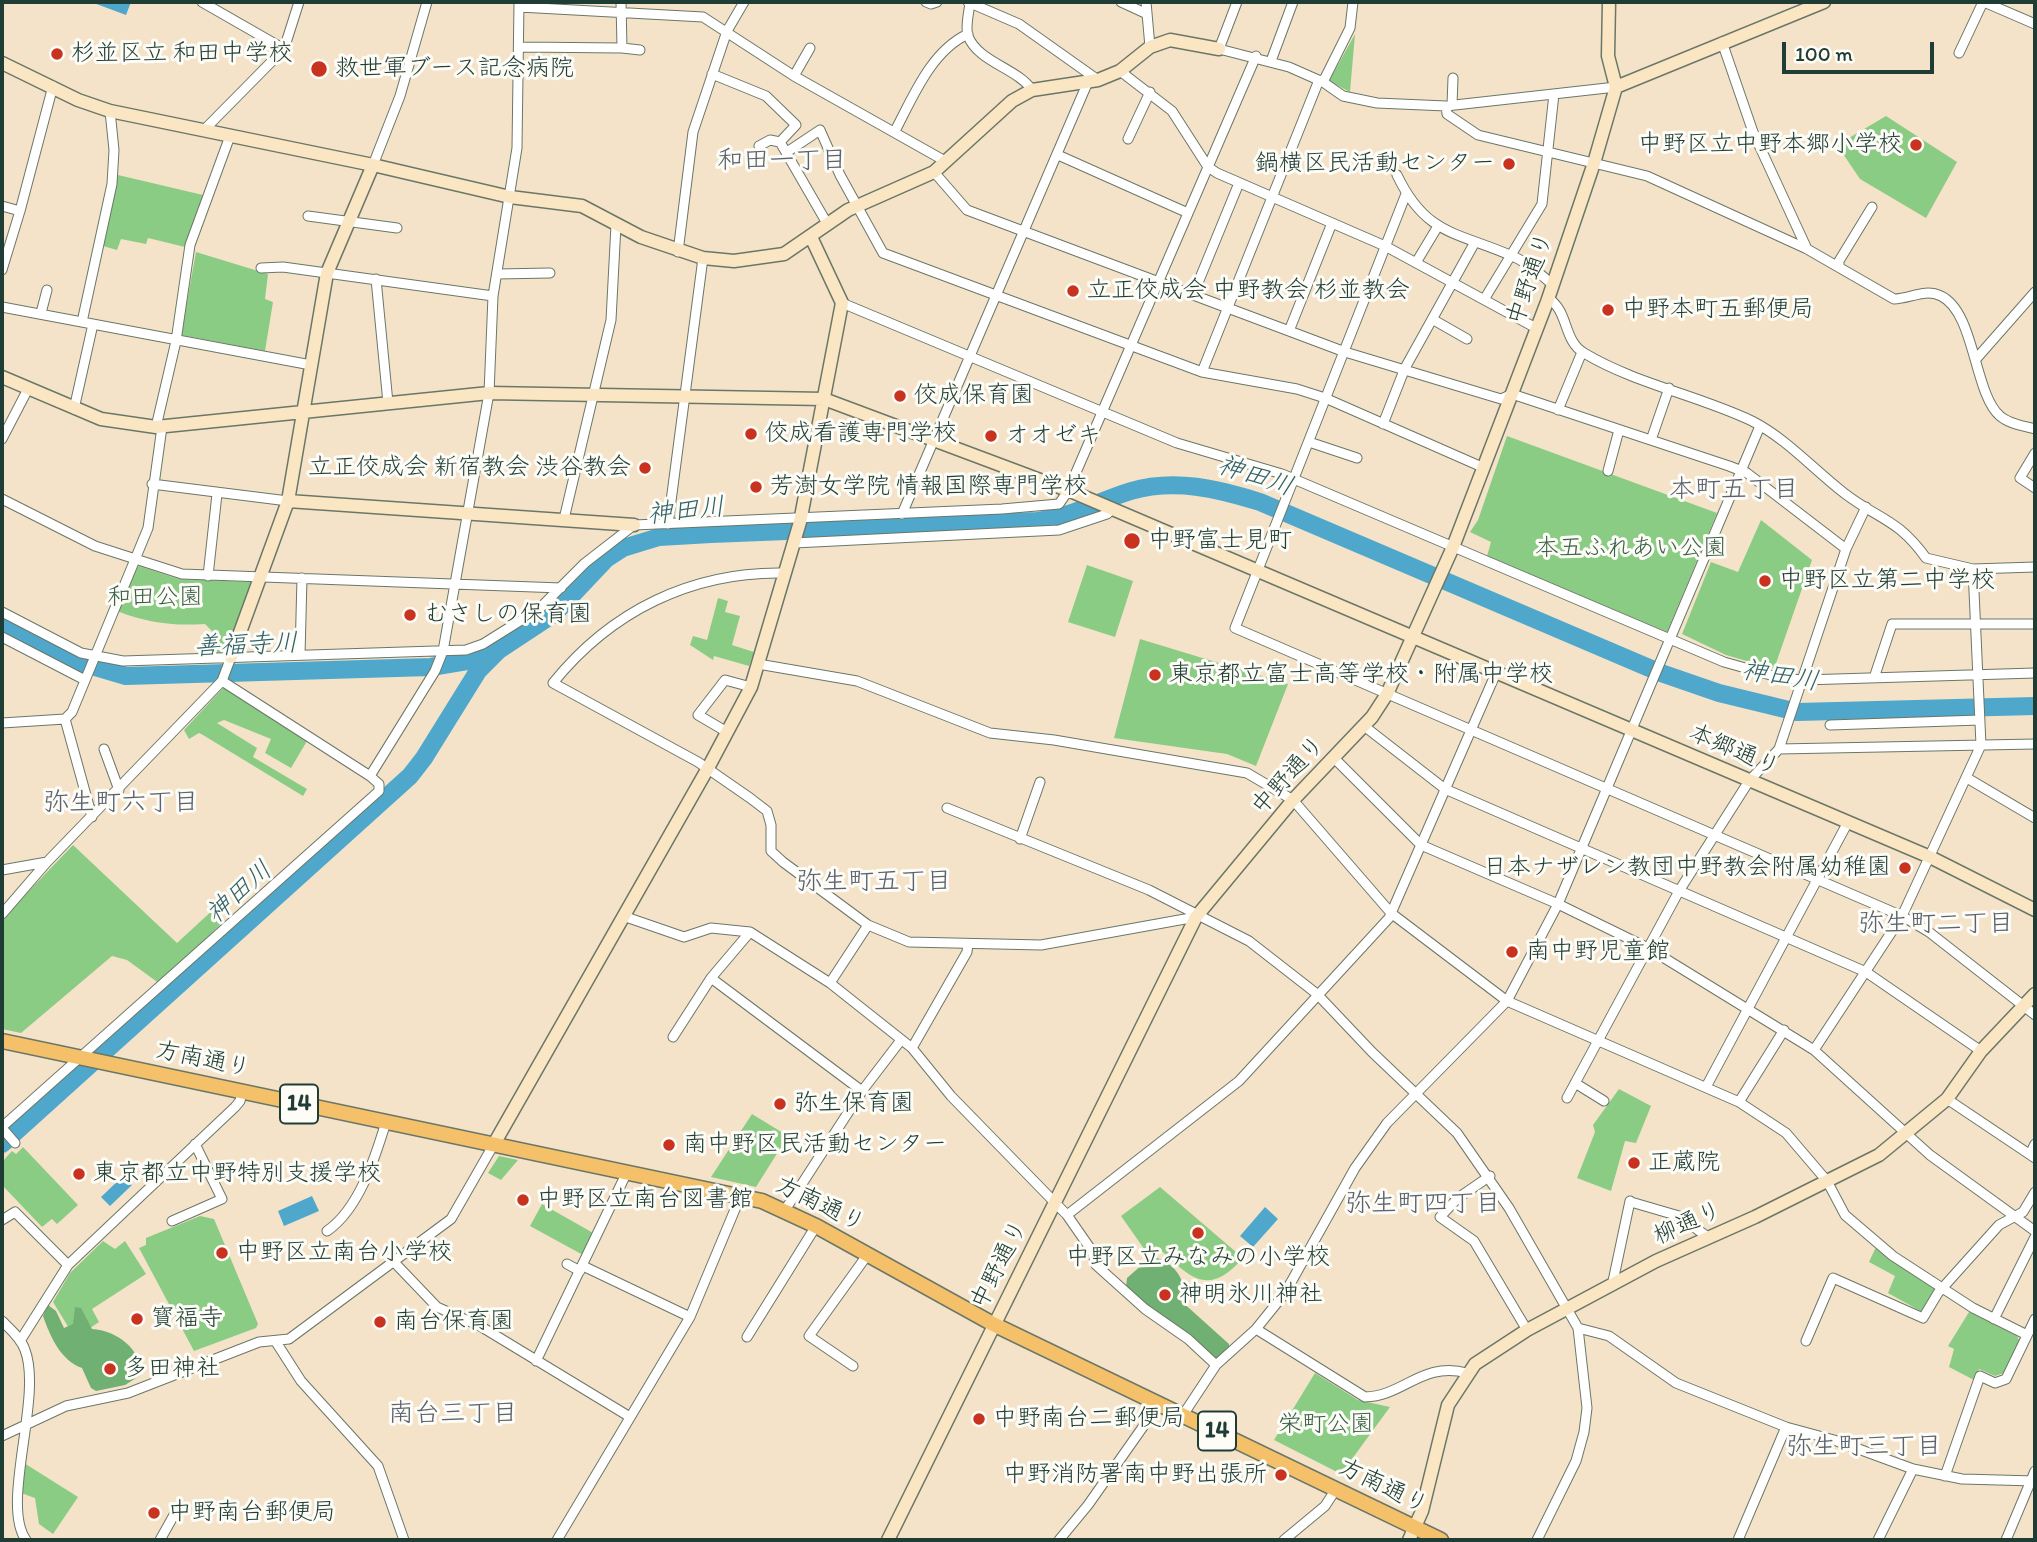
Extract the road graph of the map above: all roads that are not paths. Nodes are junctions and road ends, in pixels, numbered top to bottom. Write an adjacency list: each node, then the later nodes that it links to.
1 (202, 2): 28 (street)
2 (299, 2): 28 (street)
3 (428, 2): 59 (street)
4 (621, 2): 18 (street)
5 (744, 2): 21 (street)
6 (926, 2): 7 (street)
7 (937, 2)
8 (969, 2): 22 (street); 40 (street)
9 (1121, 2): 19 (street)
10 (1146, 2): 19 (street)
11 (1237, 2): 29 (street)
12 (1293, 2): 33 (street)
13 (1353, 2): 39 (street)
14 (1609, 2): 42 (street, 中野通り)
15 (1824, 2): 23 (street)
16 (1984, 2): 20 (street); 31 (street)
17 (519, 4): 18 (street); 24 (street)
18 (622, 14): 21 (street); 26 (street)
19 (1147, 14): 25 (street)
20 (2035, 24)
21 (727, 32): 36 (street); 37 (street)
22 (968, 34): 43 (street); 49 (street)
23 (1722, 41): 42 (street); 83 (street)
24 (520, 47): 26 (street); 65 (street)
25 (1150, 47): 29 (street); 35 (street)
26 (622, 48): 30 (street)
27 (810, 48): 37 (street)
28 (284, 49): 48 (street)
29 (1219, 49): 32 (street)
30 (640, 50)
31 (1959, 53)
32 (1256, 56): 33 (street); 60 (street)
33 (1271, 61): 39 (street)
34 (2, 63): 41 (street)
35 (1120, 71): 40 (street); 44 (street)
36 (712, 74): 52 (street); 84 (street)
37 (794, 76): 49 (street)
38 (1453, 78): 46 (street)
39 (1321, 81): 46 (street); 66 (street)
40 (1093, 82): 43 (street); 56 (street)
41 (53, 86): 47 (street); 70 (street)
42 (1616, 87): 45 (street); 58 (street, 中野通り)
43 (1032, 90): 57 (street)
44 (1150, 92): 51 (street); 60 (street)
45 (1554, 94): 46 (street); 55 (street)
46 (1449, 105): 55 (street)
47 (110, 111): 48 (street); 110 (street)
48 (204, 131): 50 (street)
49 (895, 131): 57 (street)
50 (230, 136): 59 (street); 115 (street)
51 (1128, 139)
52 (780, 142): 53 (street); 54 (street)
53 (760, 146)
54 (787, 152): 67 (street); 76 (street)
55 (1548, 154): 58 (street); 85 (street)
56 (1058, 155): 71 (street); 79 (street)
57 (945, 161): 61 (street)
58 (1594, 163): 83 (street); 97 (street, 中野通り)
59 (373, 164): 65 (street); 73 (street)
60 (1208, 167): 63 (street); 71 (street)
61 (934, 172): 67 (street); 79 (street)
62 (1396, 175): 64 (street)
63 (1239, 183): 66 (street); 101 (street)
64 (1406, 194): 77 (street); 82 (street)
65 (510, 197): 75 (street); 93 (street)
66 (1271, 197): 74 (street); 107 (street)
67 (857, 205): 76 (street); 100 (street)
68 (2, 206): 70 (street)
69 (1872, 207): 88 (street)
70 (20, 211): 90 (street)
71 (1188, 213): 96 (street)
72 (308, 216): 73 (street)
73 (349, 220): 78 (street); 91 (street)
74 (1332, 223): 82 (street); 113 (street)
75 (616, 225): 84 (street); 128 (street)
76 (828, 225): 80 (street)
77 (1438, 226): 81 (street); 87 (street)
78 (397, 228)
79 (1024, 232): 96 (street); 100 (street)
80 (811, 237): 86 (street); 105 (street)
81 (1475, 242): 85 (street); 95 (street)
82 (1385, 246): 87 (street); 117 (street)
83 (1807, 249): 88 (street)
84 (678, 252): 86 (street)
85 (1512, 255): 97 (street); 103 (street)
86 (703, 258): 130 (street)
87 (1417, 261): 95 (street)
88 (1839, 266): 120 (street)
89 (261, 268): 91 (street)
90 (2, 270)
91 (327, 273): 94 (street); 121 (street)
92 (550, 273): 93 (street)
93 (497, 274): 102 (street)
94 (376, 279): 102 (street); 133 (street)
95 (1454, 281): 103 (street); 109 (street)
96 (1158, 282): 101 (street); 116 (street)
97 (1552, 284): 104 (street, 中野通り)
98 (47, 290): 108 (street)
99 (2035, 292): 120 (street)
100 (998, 294): 116 (street); 119 (street)
101 (1193, 295): 107 (street)
102 (493, 296): 127 (street)
103 (1485, 298): 112 (street)
104 (1548, 298): 112 (street, 中野通り); 118 (street)
105 (842, 303): 119 (street); 132 (street)
106 (2, 307): 108 (street)
107 (1226, 308): 113 (street); 123 (street)
108 (41, 313): 110 (street)
109 (1432, 320): 114 (street); 122 (street)
110 (82, 321): 111 (street)
111 (93, 324): 115 (street); 134 (street)
112 (1536, 328): 129 (street, 中野通り)
113 (1289, 331): 117 (street)
114 (1467, 339)
115 (176, 341): 121 (street); 140 (street)
116 (1131, 346): 123 (street); 136 (street)
117 (1345, 352): 122 (street); 131 (street)
118 (1582, 352): 125 (street); 135 (street)
119 (970, 354): 136 (street); 144 (street)
120 (1976, 359): 141 (street)
121 (310, 365): 137 (street)
122 (1405, 368): 129 (street); 138 (street)
123 (1202, 372): 131 (street)
124 (2, 377): 126 (street, 本郷通り)
125 (1669, 388): 139 (street); 145 (street)
126 (28, 389): 134 (street, 本郷通り); 143 (street)
127 (489, 393): 128 (street, 本郷通り); 133 (street, 本郷通り); 161 (street)
128 (592, 394): 130 (street, 本郷通り); 163 (street)
129 (1512, 394): 135 (street); 149 (street, 中野通り)
130 (684, 395): 132 (street, 本郷通り); 165 (street)
131 (1325, 398): 138 (street); 146 (street)
132 (824, 399): 144 (street, 本郷通り); 164 (street)
133 (388, 403): 137 (street, 本郷通り)
134 (74, 409): 140 (street, 本郷通り)
135 (1558, 410): 142 (street)
136 (1102, 411): 152 (street); 155 (street)
137 (302, 412): 140 (street, 本郷通り); 158 (street)
138 (1383, 424): 149 (street)
139 (1760, 426): 151 (street); 159 (street)
140 (159, 427): 153 (street)
141 (2035, 429)
142 (1619, 430): 145 (street); 150 (street)
143 (2, 439)
144 (934, 439): 155 (street, 本郷通り); 162 (street)
145 (1651, 440): 151 (street)
146 (1309, 442): 148 (street); 152 (street)
147 (2035, 453): 154 (street)
148 (1357, 458)
149 (1482, 467): 168 (street, 中野通り)
150 (1608, 471)
151 (1741, 471): 169 (street); 185 (street)
152 (1294, 480): 168 (street); 173 (street)
153 (152, 484): 156 (street); 170 (street)
154 (2035, 488)
155 (1068, 491): 160 (street, 本郷通り); 162 (street)
156 (218, 494): 158 (street); 175 (street)
157 (2, 499): 170 (street)
158 (288, 501): 161 (street); 176 (street)
159 (1866, 507): 169 (street); 172 (street)
160 (1111, 509): 167 (street); 173 (street, 本郷通り)
161 (469, 514): 163 (street); 178 (street)
162 (902, 514): 164 (street)
163 (564, 519): 166 (street)
164 (801, 520): 165 (street); 167 (street)
165 (668, 524): 166 (street)
166 (634, 525): 179 (street)
167 (795, 542): 174 (street)
168 (1453, 547): 184 (street, 中野通り); 185 (street)
169 (1846, 549): 197 (street)
170 (135, 560): 175 (street); 188 (street)
171 (2035, 567): 172 (street)
172 (1973, 569): 182 (street)
173 (1259, 571): 184 (street, 本郷通り); 199 (street)
174 (785, 573): 190 (street); 213 (street)
175 (208, 576): 176 (street)
176 (260, 578): 177 (street); 189 (street)
177 (302, 578): 178 (street); 187 (street)
178 (455, 583): 179 (street); 186 (street)
179 (561, 589): 186 (street)
180 (2, 612): 188 (street)
181 (2035, 624): 182 (street)
182 (1976, 625): 193 (street); 195 (street)
183 (2, 637): 194 (street)
184 (1413, 637): 191 (street, 本郷通り); 199 (street, 中野通り)
185 (1670, 640): 197 (street); 206 (street)
186 (442, 653): 187 (street); 214 (street)
187 (300, 655): 189 (street)
188 (92, 657): 189 (street); 194 (street)
189 (230, 659): 196 (street)
190 (758, 664): 198 (street); 221 (street)
191 (1496, 673): 205 (street); 206 (street, 本郷通り)
192 (2035, 673): 193 (street)
193 (1979, 675): 195 (street); 201 (street)
194 (86, 677): 200 (street)
195 (1874, 678): 197 (street)
196 (223, 679): 214 (street); 220 (street)
197 (1803, 680): 211 (street)
198 (751, 687): 207 (street); 207 (street)
199 (1387, 694): 204 (street, 中野通り); 205 (street)
200 (65, 719): 202 (street); 223 (street)
201 (1980, 719): 203 (street); 209 (street)
202 (2, 723)
203 (1830, 725)
204 (1364, 726): 212 (street, 中野通り); 219 (street)
205 (1471, 730): 218 (street); 219 (street)
206 (1631, 730): 216 (street, 本郷通り); 218 (street)
207 (727, 732): 213 (street)
208 (2035, 744): 209 (street)
209 (1981, 745): 211 (street); 215 (street)
210 (104, 749): 220 (street)
211 (1779, 750): 216 (street)
212 (1333, 757): 221 (street, 中野通り); 228 (street)
213 (708, 768): 239 (street); 242 (street)
214 (370, 776): 264 (street)
215 (1966, 778): 224 (street); 230 (street)
216 (1749, 781): 225 (street, 本郷通り); 226 (street)
217 (1040, 782): 227 (street)
218 (1607, 788): 226 (street); 229 (street)
219 (1445, 789): 228 (street); 229 (street)
220 (119, 790): 223 (street)
221 (1293, 800): 237 (street); 241 (street, 中野通り)
222 (947, 808): 227 (street)
223 (92, 817): 231 (street)
224 (2035, 818)
225 (1849, 822): 230 (street, 本郷通り); 233 (street)
226 (1716, 834): 233 (street); 234 (street)
227 (1020, 839): 241 (street)
228 (1421, 845): 235 (street); 237 (street)
229 (1582, 848): 234 (street); 235 (street)
230 (1930, 857): 236 (street, 本郷通り); 240 (street)
231 (47, 862): 232 (street); 238 (street)
232 (2, 870)
233 (1818, 877): 240 (street); 244 (street)
234 (1679, 891): 244 (street); 246 (street)
235 (1559, 904): 246 (street); 252 (street)
236 (2035, 910)
237 (1391, 913): 250 (street); 252 (street)
238 (2, 914)
239 (623, 916): 243 (street); 279 (street)
240 (1902, 916): 247 (street); 253 (street)
241 (1196, 917): 245 (street); 250 (street); 287 (street, 中野通り)
242 (868, 925): 245 (street); 249 (street)
243 (750, 932): 248 (street); 249 (street)
244 (1785, 936): 247 (street); 254 (street)
245 (968, 944): 261 (street)
246 (1648, 948): 254 (street); 259 (street)
247 (1866, 972): 262 (street); 263 (street)
248 (711, 978): 257 (street); 267 (street)
249 (830, 983): 258 (street)
250 (1317, 994): 269 (street); 290 (street)
251 (2035, 994): 253 (street, 柳通り)
252 (1507, 1001): 259 (street); 269 (street)
253 (2024, 1006): 255 (street); 263 (street, 柳通り)
254 (1747, 1007): 256 (street); 266 (street)
255 (2035, 1015)
256 (1784, 1030): 262 (street); 273 (street)
257 (673, 1037)
258 (901, 1040): 261 (street); 267 (street)
259 (1598, 1040): 265 (street); 266 (street)
260 (2, 1041): 264 (main road, 方南通り / 14)
261 (912, 1048): 287 (street)
262 (1814, 1050): 276 (street)
263 (1982, 1051): 271 (street, 柳通り)
264 (83, 1057): 268 (main road, 方南通り / 14); 275 (street)
265 (1575, 1083): 270 (street); 272 (street)
266 (1706, 1087): 273 (street)
267 (862, 1091): 288 (street)
268 (242, 1092): 274 (main road, 方南通り / 14); 278 (street)
269 (1418, 1093): 283 (street); 312 (street)
270 (1567, 1098)
271 (1947, 1099): 276 (street, 柳通り); 281 (street)
272 (1604, 1101)
273 (1740, 1102): 284 (street)
274 (386, 1122): 279 (main road, 方南通り / 14); 294 (street)
275 (3, 1128): 277 (street)
276 (1907, 1135): 284 (street, 柳通り); 289 (street)
277 (15, 1143)
278 (195, 1144): 292 (street); 300 (street)
279 (494, 1144): 282 (main road, 方南通り / 14); 299 (street)
280 (2035, 1144): 281 (street)
281 (2032, 1156)
282 (627, 1172): 286 (main road, 方南通り / 14); 302 (street)
283 (1490, 1177): 305 (street); 313 (street)
284 (1827, 1181): 297 (street, 柳通り); 304 (street)
285 (2035, 1192): 289 (street)
286 (741, 1195): 288 (main road, 方南通り / 14); 306 (street)
287 (1055, 1203): 290 (street); 310 (street, 中野通り)
288 (785, 1210): 293 (main road, 方南通り / 14)
289 (2014, 1217): 295 (street); 304 (street)
290 (1069, 1218): 320 (street)
291 (2, 1220): 300 (street)
292 (172, 1221)
293 (816, 1226): 298 (main road, 方南通り / 14); 315 (street)
294 (327, 1231)
295 (2035, 1231)
296 (2035, 1237): 307 (street)
297 (1709, 1238): 303 (street, 柳通り); 303 (street)
298 (868, 1254): 310 (main road, 方南通り / 14); 321 (street)
299 (393, 1261): 318 (street); 319 (street)
300 (68, 1265): 316 (street)
301 (567, 1265): 302 (street)
302 (581, 1269): 306 (street); 319 (street)
303 (1612, 1286): 305 (street, 柳通り)
304 (1944, 1288): 307 (street); 317 (street)
305 (1567, 1310): 311 (street); 313 (street, 柳通り)
306 (690, 1317): 325 (street)
307 (1994, 1319): 314 (street)
308 (2035, 1319): 314 (street)
309 (2, 1321): 316 (street)
310 (993, 1324): 323 (main road, 方南通り / 14); 340 (street, 中野通り)
311 (1577, 1328): 326 (street); 344 (street)
312 (1256, 1329): 320 (street); 322 (street)
313 (1527, 1330): 322 (street, 柳通り)
314 (2027, 1335): 331 (street)
315 (747, 1336)
316 (20, 1341): 327 (street)
317 (1806, 1341)
318 (276, 1342): 327 (street); 338 (street)
319 (536, 1361): 325 (street)
320 (1216, 1365): 324 (street)
321 (853, 1366)
322 (1467, 1373): 335 (street, 柳通り)
323 (1158, 1404): 324 (main road, 方南通り / 14); 341 (street)
324 (1183, 1415): 333 (main road, 方南通り / 14)
325 (630, 1417): 339 (street)
326 (1786, 1427): 329 (street); 345 (street)
327 (23, 1428): 328 (street); 336 (street)
328 (2, 1436)
329 (1913, 1469): 331 (street); 346 (street)
330 (2035, 1471): 332 (street)
331 (1945, 1476): 332 (street)
332 (2033, 1481): 347 (street)
333 (1336, 1489): 335 (main road, 方南通り / 14); 342 (street)
334 (174, 1515): 337 (street)
335 (1412, 1533): 343 (main road, 方南通り / 14)
336 (21, 1539)
337 (160, 1540)
338 (404, 1540)
339 (557, 1540)
340 (888, 1540)
341 (1059, 1540)
342 (1284, 1540)
343 (1441, 1540)
344 (1537, 1540)
345 (1738, 1540)
346 (1878, 1540)
347 (2006, 1540)

